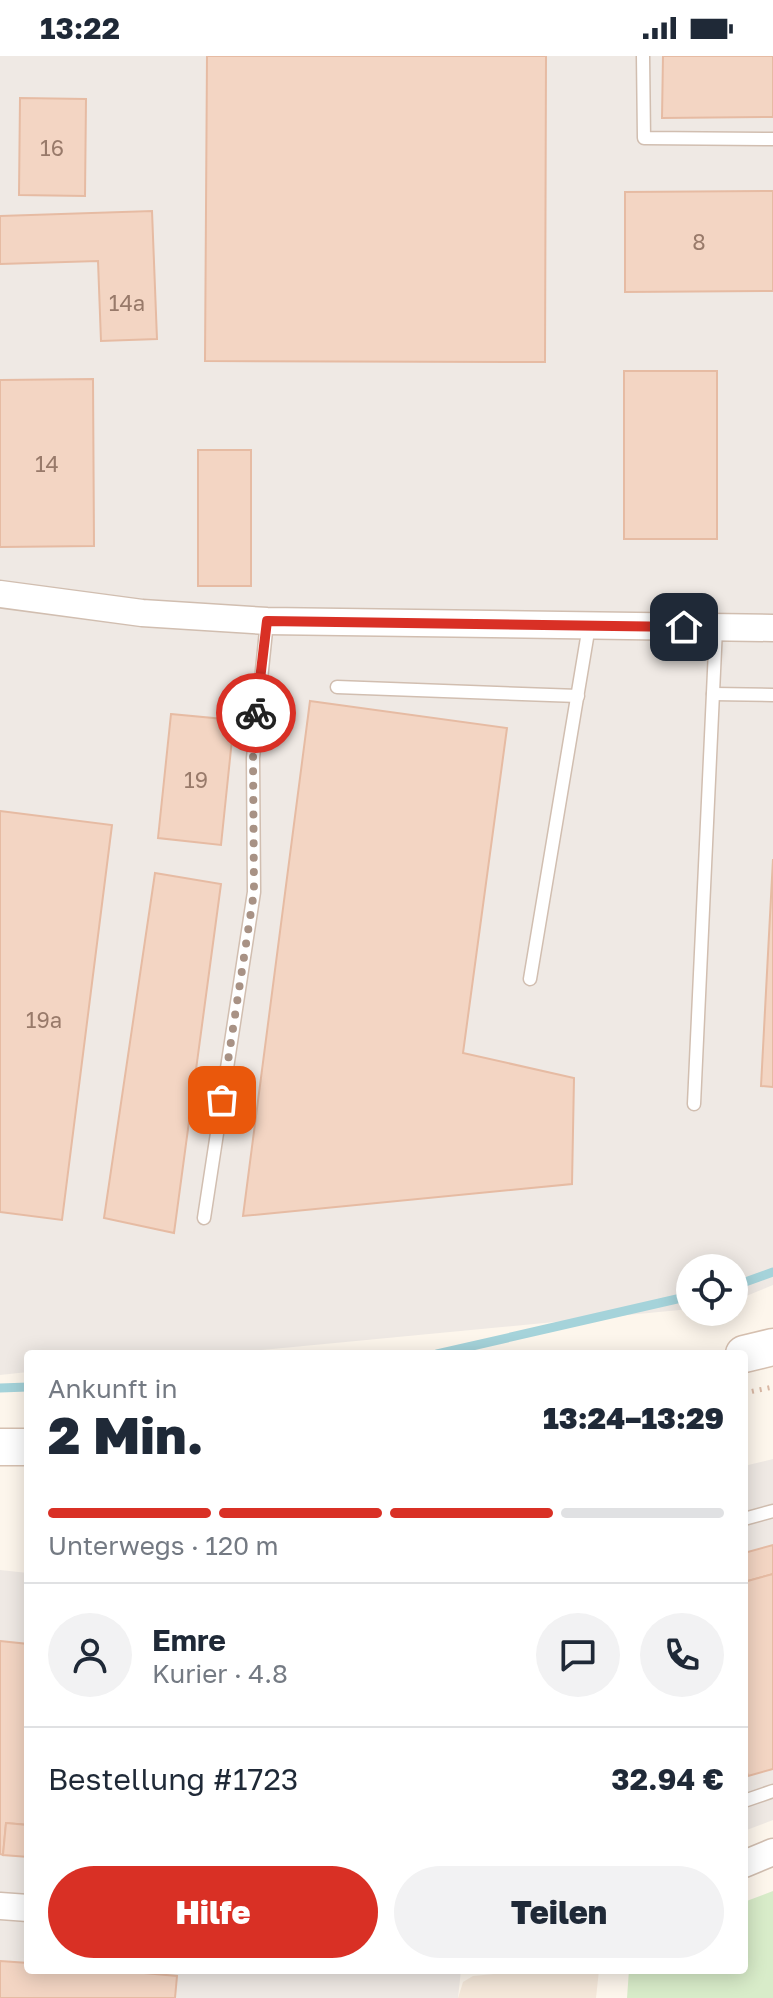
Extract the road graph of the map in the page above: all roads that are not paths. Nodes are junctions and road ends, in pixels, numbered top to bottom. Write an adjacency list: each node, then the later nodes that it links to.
1 (643, 56): 2 (lane)
2 (773, 139)
3 (0, 594): 4 (street)
4 (267, 621): 5 (street); 14 (lane)
5 (589, 626): 6 (street); 11 (lane)
6 (716, 628): 7 (street); 9 (lane)
7 (773, 628)
8 (337, 687): 11 (lane)
9 (713, 694): 10 (lane); 13 (lane)
10 (773, 695)
11 (578, 696): 12 (lane)
12 (530, 979)
13 (694, 1104)
14 (204, 1218)
15 (773, 1347): 16 (main road)
16 (748, 1353)
17 (0, 1447): 18 (main road)
18 (24, 1447)
19 (773, 1511): 20 (lane)
20 (748, 1518)
21 (773, 1791): 22 (lane)
22 (748, 1800)
23 (773, 1852): 24 (street)
24 (748, 1862)
25 (0, 1906): 26 (street)
26 (24, 1908)

